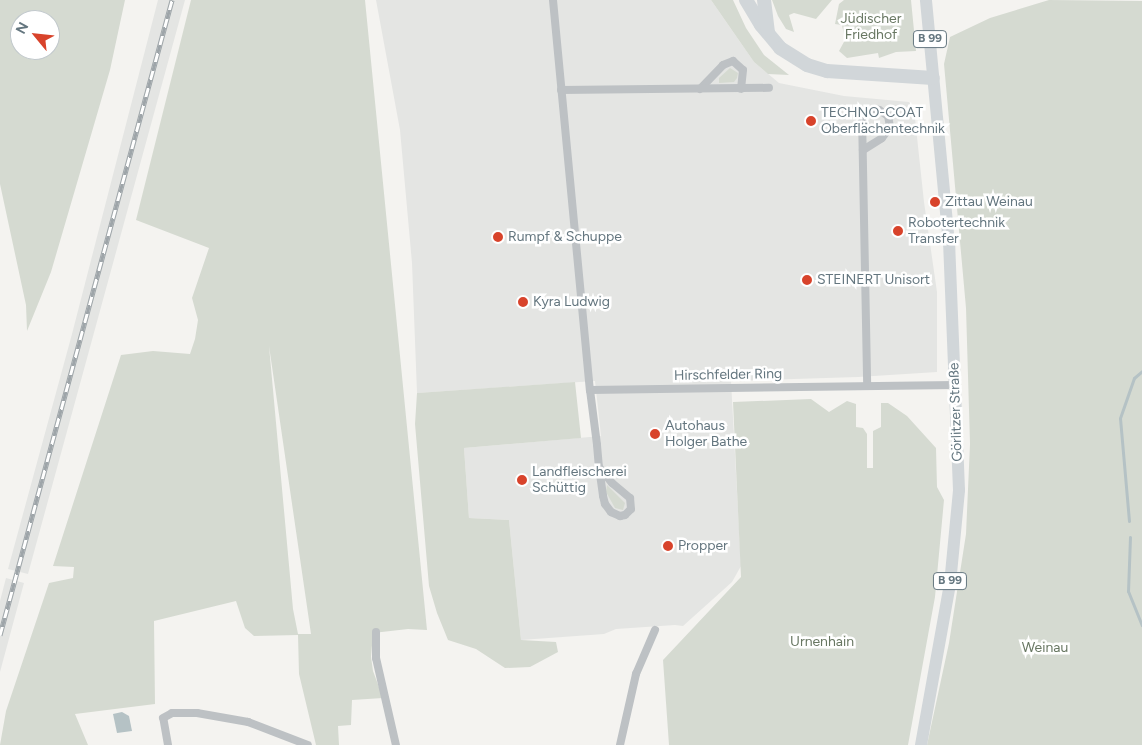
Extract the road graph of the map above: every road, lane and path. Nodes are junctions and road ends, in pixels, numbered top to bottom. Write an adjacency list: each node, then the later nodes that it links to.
1 (553, 0): 10 (street)
2 (746, 0): 5 (highway)
3 (764, 0): 5 (highway)
4 (926, 0): 6 (main road, B 99)
5 (769, 34): 6 (highway)
6 (933, 78): 13 (main road, Görlitzer Straße / B 99)
7 (769, 88): 9 (street)
8 (700, 89): 9 (street); 9 (street); 10 (street)
9 (741, 89)
10 (561, 90): 14 (street)
11 (863, 150): 11 (street); 12 (street)
12 (867, 385): 13 (street, Hirschfelder Ring); 14 (street, Hirschfelder Ring)
13 (955, 385): 22 (main road, Görlitzer Straße / B 99)
14 (590, 390): 15 (street)
15 (599, 467): 15 (street)
16 (655, 630): 21 (street)
17 (376, 632): 20 (street)
18 (168, 745): 19 (street)
19 (308, 745)
20 (396, 745)
21 (620, 745)
22 (921, 745)

